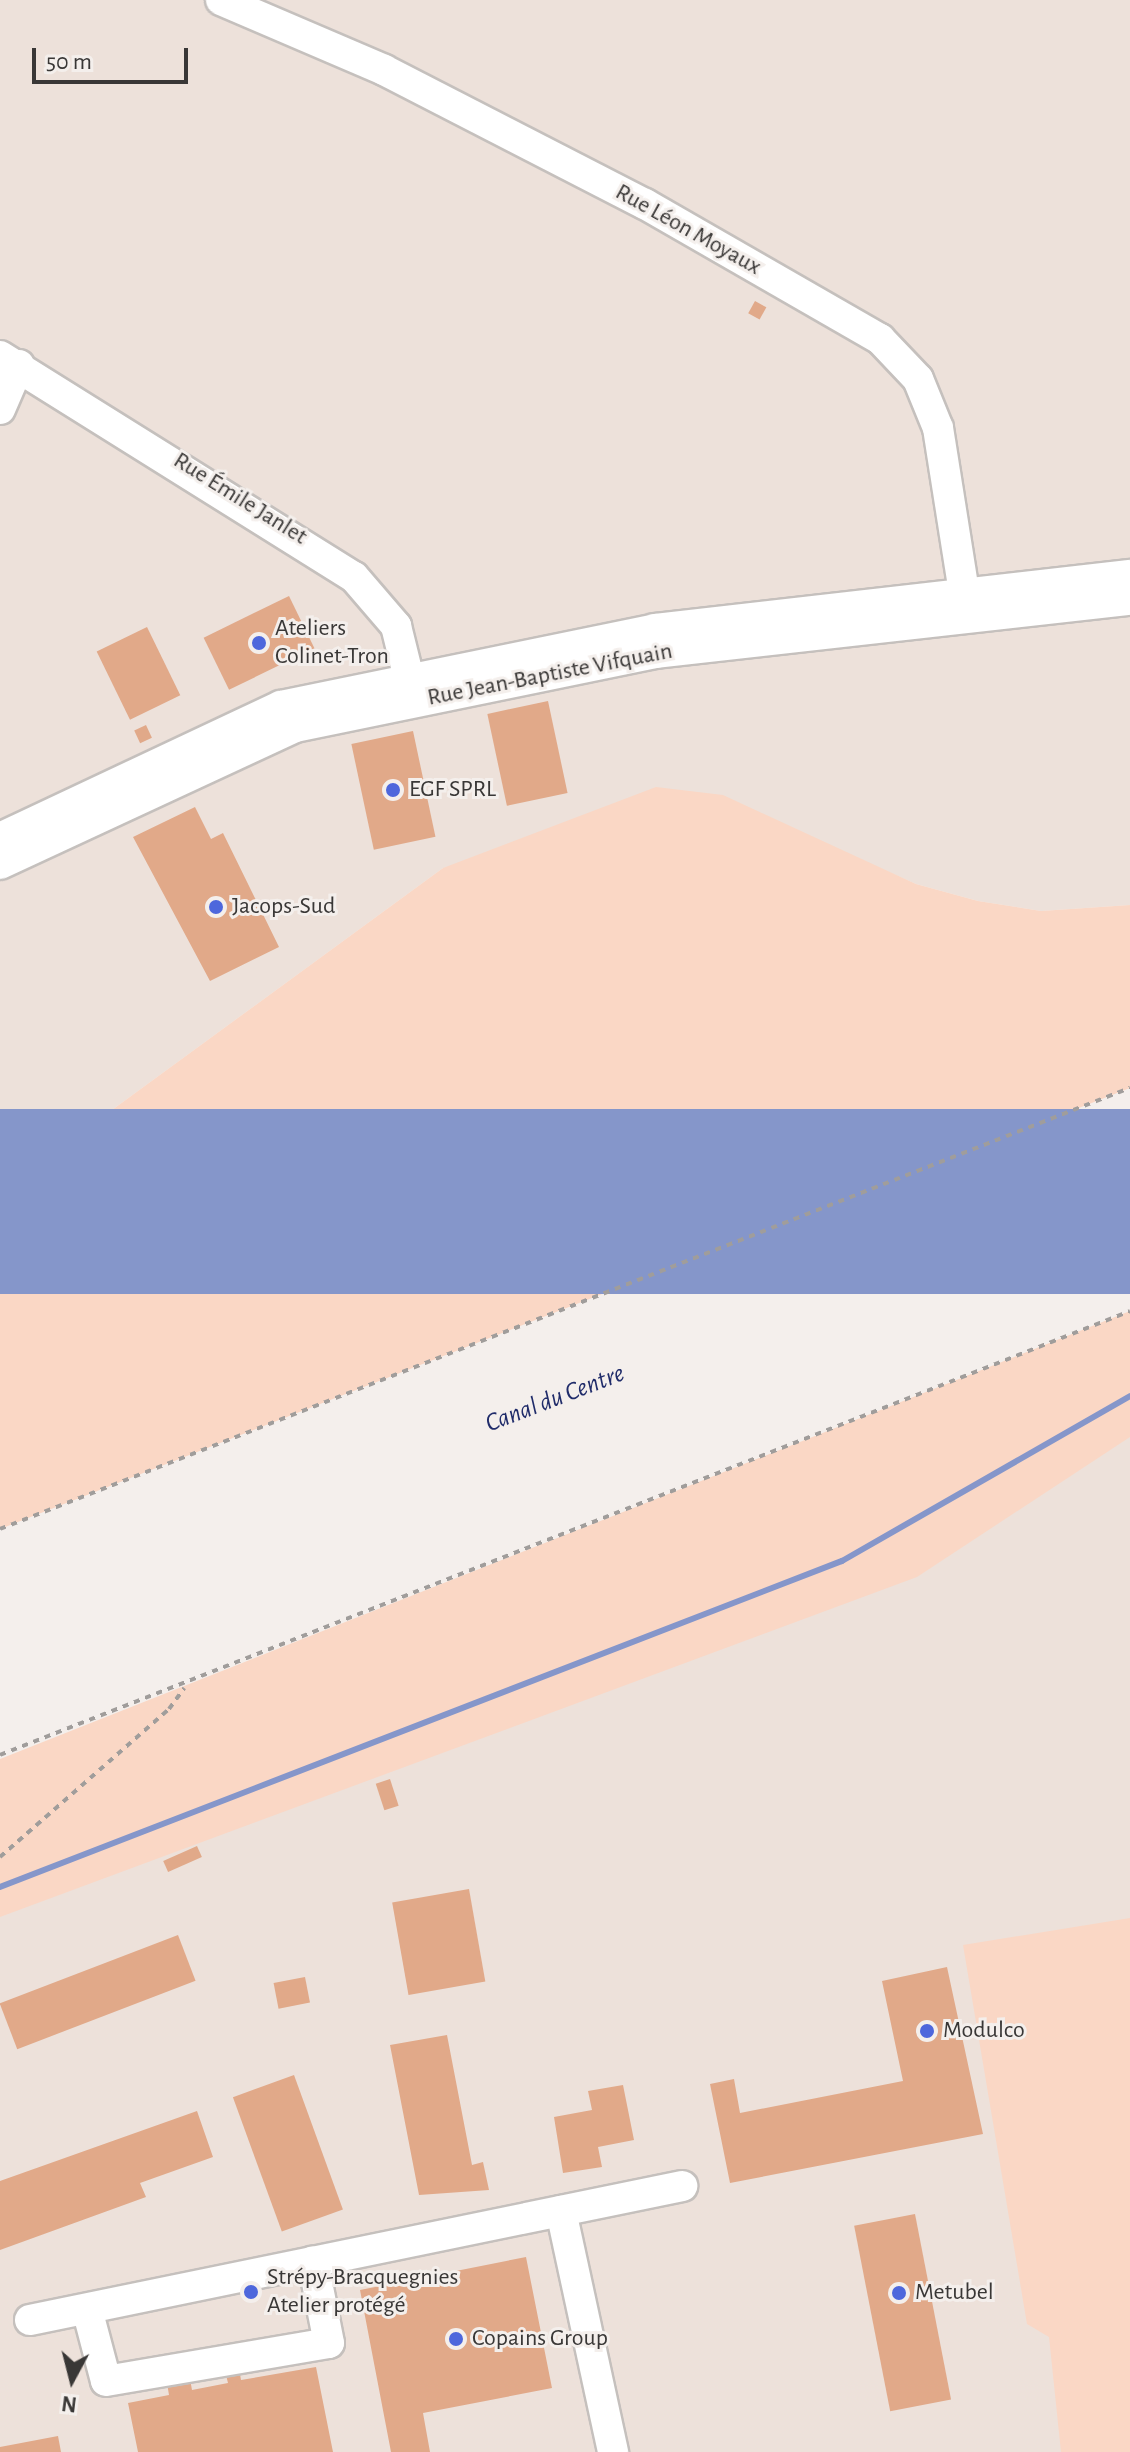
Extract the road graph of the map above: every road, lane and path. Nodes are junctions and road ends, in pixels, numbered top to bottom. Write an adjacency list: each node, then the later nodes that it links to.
1 (221, 0): 6 (street, Rue Léon Moyaux)
2 (9, 360): 3 (street); 7 (street, Rue Émile Janlet)
3 (0, 409)
4 (1130, 575): 6 (street, Rue Jean-Baptiste Vifquain)
5 (1130, 600): 6 (street, Rue Jean-Baptiste Vifquain)
6 (966, 605): 7 (street, Rue Jean-Baptiste Vifquain)
7 (412, 689): 8 (street, Rue Jean-Baptiste Vifquain); 9 (street, Rue Jean-Baptiste Vifquain)
8 (0, 838)
9 (0, 864)
10 (1130, 1088): 12 (path)
11 (1130, 1311): 13 (path)
12 (0, 1529)
13 (186, 1686): 14 (path); 15 (path)
14 (0, 1755)
15 (0, 1857)
16 (682, 2186): 17 (street)
17 (561, 2211): 18 (street); 21 (street)
18 (313, 2262): 19 (street); 19 (street)
19 (87, 2309): 20 (street)
20 (30, 2320)
21 (613, 2452)

